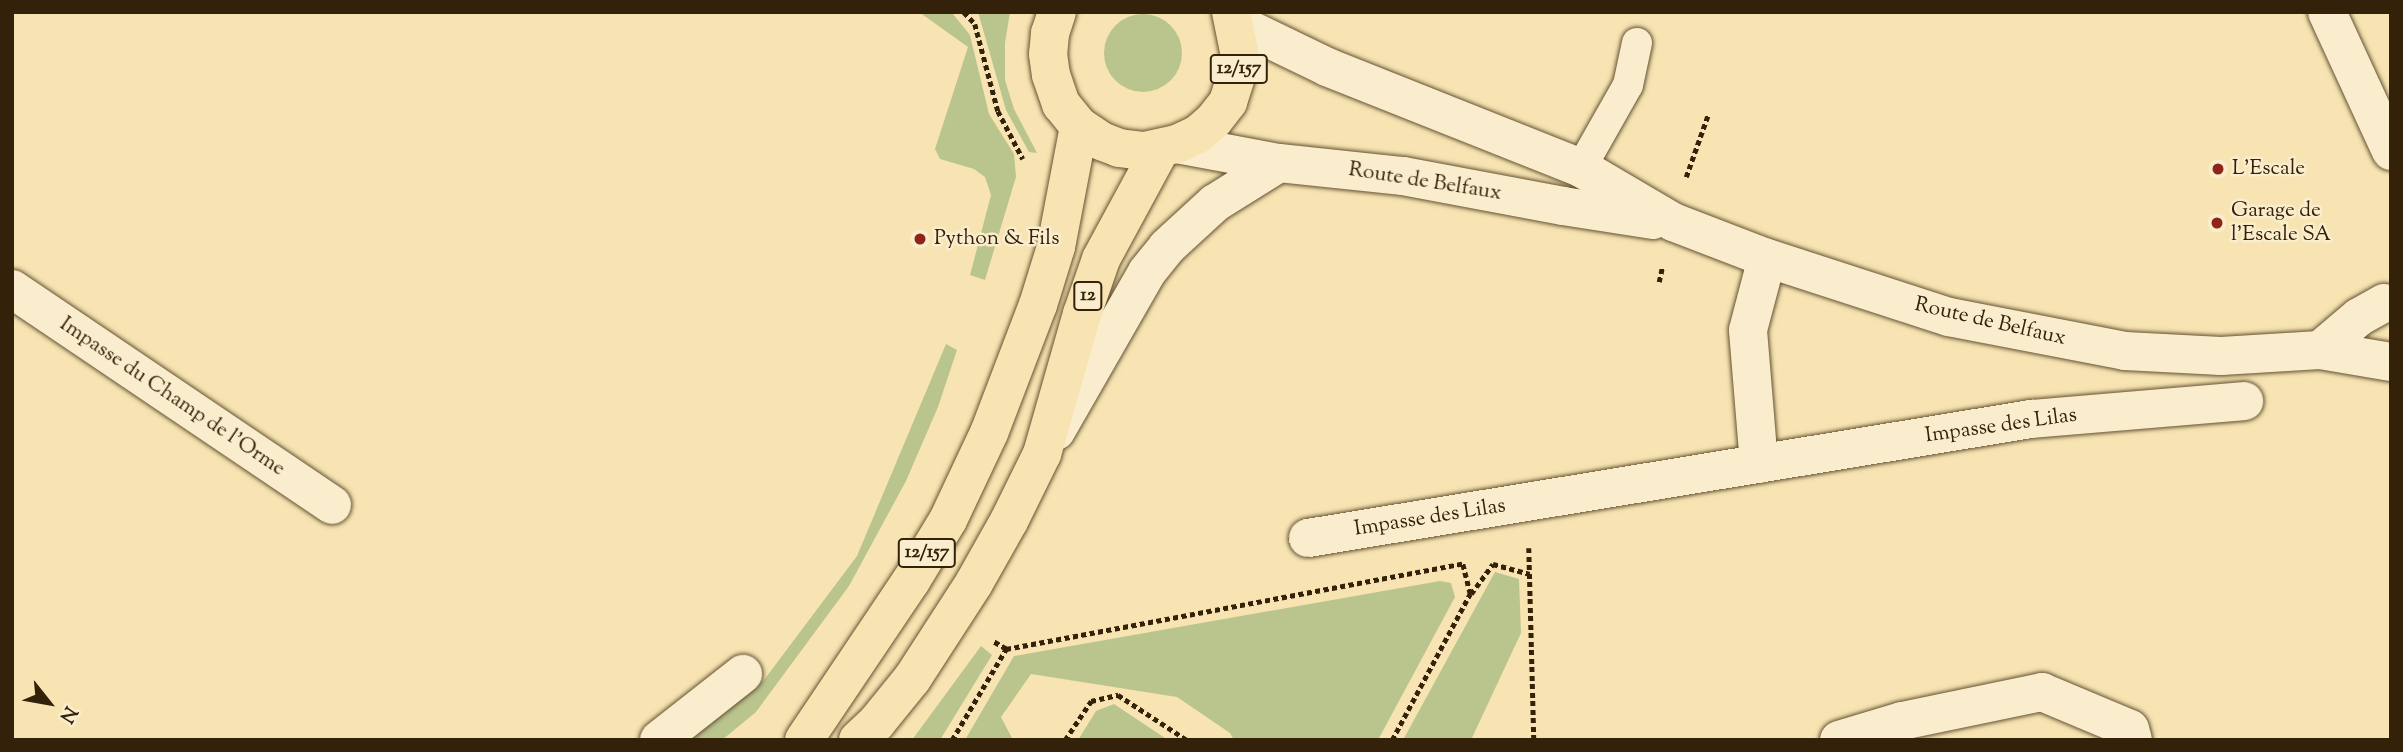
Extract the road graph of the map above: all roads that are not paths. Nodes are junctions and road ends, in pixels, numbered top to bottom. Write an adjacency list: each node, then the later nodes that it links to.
1 (1057, 12): 5 (main road)
2 (2328, 12): 7 (main road)
3 (1233, 18): 6 (main road, 12/157); 9 (main road, Route de Belfaux)
4 (1637, 43): 9 (lane)
5 (1079, 126): 6 (main road); 24 (main road, 12/157)
6 (1169, 146): 8 (main road, Route de Belfaux); 18 (main road, 12)
7 (2391, 151)
8 (1279, 163): 10 (main road, Route de Belfaux); 18 (main road)
9 (1581, 168): 10 (main road, Route de Belfaux)
10 (1672, 222): 11 (main road, Route de Belfaux)
11 (1767, 258): 15 (main road, Route de Belfaux); 19 (main road)
12 (12, 289): 20 (main road, Impasse du Champ de l'Orme)
13 (2387, 295): 14 (main road); 15 (main road)
14 (2391, 345)
15 (2320, 350): 16 (main road, Route de Belfaux)
16 (2391, 362)
17 (2244, 401): 19 (main road, Impasse des Lilas)
18 (1042, 454): 25 (main road, 12/157)
19 (1759, 464): 21 (main road, Impasse des Lilas)
20 (332, 505)
21 (1308, 538)
22 (743, 674): 23 (main road)
23 (659, 740)
24 (804, 740)
25 (858, 740)
26 (1839, 740): 27 (main road)
27 (2133, 740)

